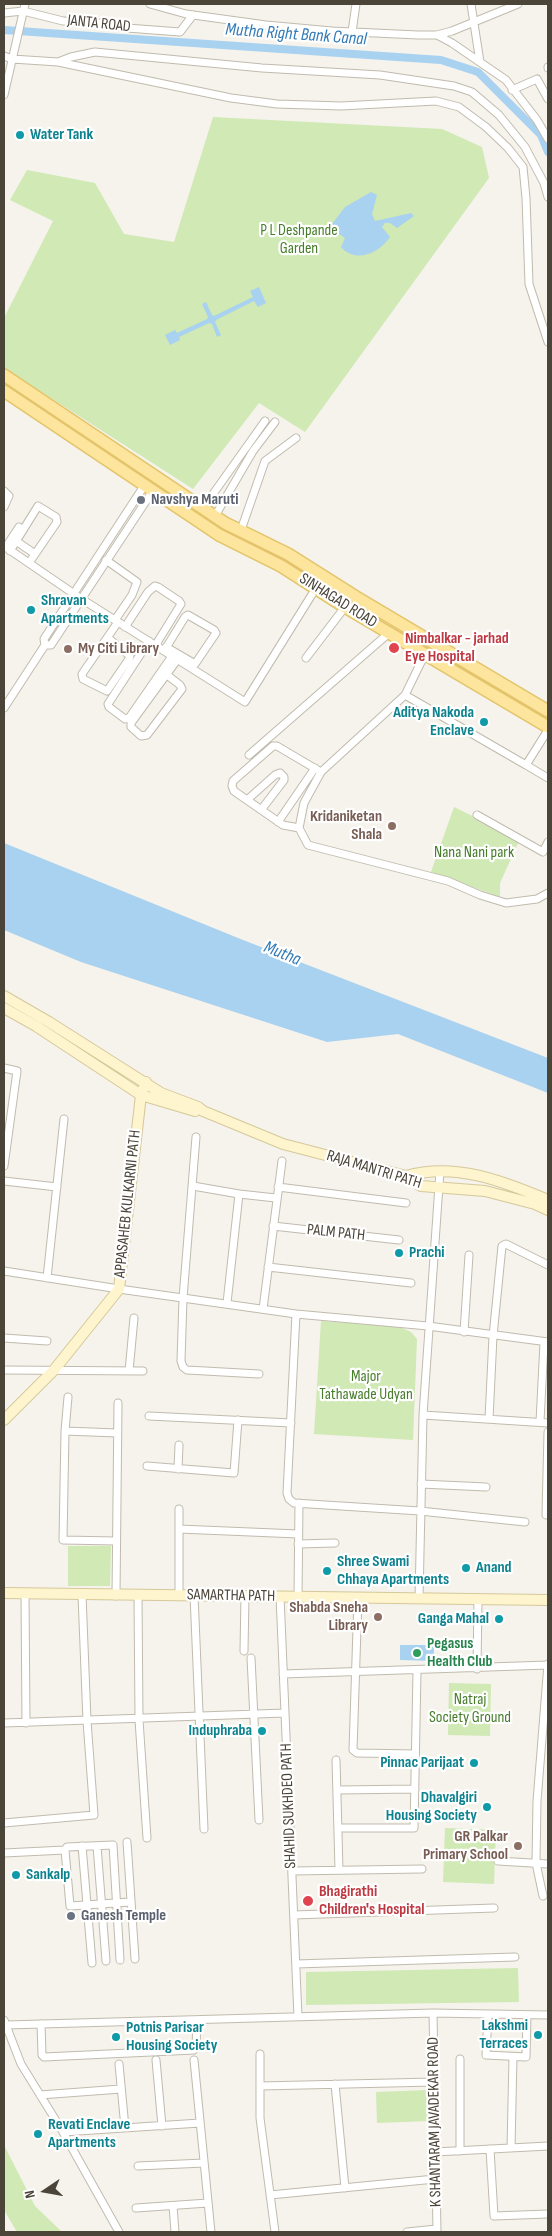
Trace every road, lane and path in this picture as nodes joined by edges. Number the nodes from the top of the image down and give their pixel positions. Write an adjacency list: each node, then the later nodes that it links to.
1 (150, 4): 7 (street)
2 (356, 4): 9 (street)
3 (471, 4): 8 (street)
4 (518, 4): 8 (street)
5 (23, 10): 6 (street); 7 (street, JANTA ROAD); 12 (street)
6 (4, 13)
7 (193, 15): 9 (street)
8 (474, 22): 10 (street); 14 (street)
9 (352, 32): 10 (street)
10 (437, 35): 14 (street)
11 (4, 56): 12 (street)
12 (12, 56): 13 (street); 16 (street)
13 (58, 62): 19 (street); 20 (street)
14 (480, 62): 15 (street)
15 (512, 90): 17 (street); 18 (street)
16 (4, 95)
17 (548, 99)
18 (548, 138)
19 (548, 198)
20 (548, 342)
21 (4, 375): 26 (main road, SINHAGAD ROAD)
22 (4, 391): 27 (main road, SINHAGAD ROAD)
23 (265, 421): 31 (street)
24 (275, 422): 34 (street)
25 (296, 438): 35 (street)
26 (156, 478): 27 (main road); 31 (main road, SINHAGAD ROAD)
27 (148, 489): 39 (street); 41 (main road, SINHAGAD ROAD); 42 (street)
28 (4, 491): 30 (street)
29 (13, 498): 33 (street)
30 (4, 507)
31 (203, 508): 34 (main road, SINHAGAD ROAD)
32 (31, 510): 37 (street)
33 (4, 512)
34 (215, 516): 35 (main road, SINHAGAD ROAD)
35 (241, 530): 58 (main road, SINHAGAD ROAD)
36 (16, 541): 37 (street); 38 (street); 38 (street)
37 (7, 548): 40 (street)
38 (35, 554): 40 (street)
39 (106, 560): 43 (street); 45 (street)
40 (29, 563): 42 (street)
41 (316, 588): 44 (main road, SINHAGAD ROAD); 53 (street)
42 (72, 593): 43 (street); 50 (street)
43 (80, 598): 45 (street); 50 (street)
44 (345, 607): 47 (main road, SINHAGAD ROAD); 54 (street)
45 (116, 621): 46 (street); 48 (street)
46 (125, 627): 49 (street); 49 (street)
47 (389, 633): 52 (main road, SINHAGAD ROAD); 60 (street)
48 (108, 638): 48 (street)
49 (152, 644): 51 (street); 53 (street)
50 (46, 645): 57 (street)
51 (165, 649): 51 (street); 53 (street)
52 (424, 654): 56 (street); 59 (main road, SINHAGAD ROAD)
53 (175, 658): 55 (street)
54 (306, 658)
55 (166, 675): 55 (street)
56 (405, 695): 61 (street); 62 (street)
57 (4, 708)
58 (548, 711)
59 (548, 729): 61 (street)
60 (249, 755)
61 (526, 765): 63 (street)
62 (318, 770): 64 (street); 67 (street); 68 (street)
63 (548, 778)
64 (247, 800): 65 (street); 65 (street)
65 (261, 810): 67 (street)
66 (477, 815): 69 (street)
67 (278, 822): 68 (street)
68 (299, 828): 70 (street)
69 (548, 842)
70 (548, 893)
71 (4, 996): 74 (main road, RAJA MANTRI PATH)
72 (4, 1008): 75 (main road, RAJA MANTRI PATH)
73 (4, 1068): 80 (street)
74 (146, 1082): 75 (main road, APPASAHEB KULKARNI PATH); 76 (main road, RAJA MANTRI PATH)
75 (141, 1096): 76 (main road, RAJA MANTRI PATH); 101 (main road, APPASAHEB KULKARNI PATH)
76 (203, 1111): 82 (main road, RAJA MANTRI PATH)
77 (64, 1119): 85 (street)
78 (196, 1137): 84 (street)
79 (282, 1161): 86 (street)
80 (4, 1166)
81 (440, 1171): 82 (main road); 87 (street); 90 (main road)
82 (406, 1176): 87 (main road, RAJA MANTRI PATH)
83 (4, 1181): 85 (street)
84 (193, 1186): 88 (street); 102 (street)
85 (57, 1187): 99 (street)
86 (278, 1187): 89 (street); 91 (street)
87 (439, 1187): 92 (main road, RAJA MANTRI PATH); 107 (street)
88 (239, 1194): 89 (street); 103 (street)
89 (276, 1198): 93 (street)
90 (548, 1200)
91 (406, 1203)
92 (548, 1210)
93 (273, 1226): 94 (street, PALM PATH); 97 (street)
94 (399, 1240)
95 (469, 1255): 108 (street)
96 (548, 1265): 109 (street)
97 (268, 1267): 100 (street); 104 (street)
98 (4, 1271): 99 (street)
99 (46, 1278): 101 (street)
100 (411, 1283)
101 (119, 1289): 102 (street); 114 (main road, APPASAHEB KULKARNI PATH)
102 (183, 1298): 103 (street); 117 (street)
103 (227, 1303): 104 (street)
104 (263, 1309): 105 (street)
105 (296, 1314): 107 (street); 126 (street)
106 (134, 1318): 115 (street)
107 (428, 1326): 108 (street); 120 (street)
108 (464, 1332): 109 (street)
109 (493, 1336): 112 (street); 122 (street)
110 (4, 1338): 111 (street)
111 (47, 1341)
112 (546, 1342): 125 (street)
113 (4, 1370): 114 (street)
114 (54, 1370): 115 (street); 123 (main road, APPASAHEB KULKARNI PATH)
115 (129, 1371): 116 (street)
116 (143, 1371)
117 (259, 1374)
118 (68, 1397): 128 (street)
119 (118, 1403): 130 (street)
120 (423, 1415): 122 (street); 134 (street)
121 (149, 1416): 124 (street)
122 (489, 1419): 125 (street)
123 (4, 1420)
124 (238, 1420): 126 (street); 133 (street)
125 (540, 1422): 127 (street)
126 (292, 1423): 136 (street)
127 (548, 1423)
128 (66, 1431): 130 (street); 143 (street)
129 (548, 1432): 139 (street)
130 (117, 1433): 143 (street)
131 (179, 1445): 133 (street)
132 (147, 1466): 133 (street)
133 (178, 1469)
134 (420, 1484): 135 (street); 138 (street)
135 (486, 1487)
136 (299, 1503): 138 (street); 142 (street)
137 (179, 1509): 141 (street)
138 (420, 1511): 140 (street); 157 (street)
139 (546, 1515)
140 (525, 1522)
141 (179, 1529): 142 (street); 149 (street)
142 (298, 1534): 145 (street)
143 (116, 1541): 151 (street)
144 (335, 1542): 145 (street)
145 (298, 1544): 155 (street)
146 (4, 1593): 147 (main road, SAMARTHA PATH)
147 (25, 1593): 148 (main road, SAMARTHA PATH); 172 (street)
148 (82, 1595): 151 (main road, SAMARTHA PATH); 171 (street)
149 (179, 1595): 150 (main road, SAMARTHA PATH); 152 (main road, SAMARTHA PATH)
150 (194, 1595): 153 (main road, SAMARTHA PATH); 169 (street)
151 (116, 1596): 152 (main road, SAMARTHA PATH)
152 (138, 1596): 170 (street)
153 (245, 1596): 154 (main road, SAMARTHA PATH); 160 (street)
154 (280, 1596): 155 (main road, SAMARTHA PATH); 166 (street, SHAHID SUKHDEO PATH)
155 (298, 1597): 156 (main road, SAMARTHA PATH)
156 (358, 1598): 157 (main road, SAMARTHA PATH); 165 (street)
157 (419, 1598): 158 (main road, SAMARTHA PATH)
158 (478, 1599): 159 (main road, SAMARTHA PATH); 163 (street)
159 (548, 1600)
160 (244, 1651)
161 (250, 1658): 168 (street)
162 (548, 1665): 163 (street); 174 (street)
163 (477, 1669): 164 (street)
164 (417, 1671): 165 (street); 175 (street)
165 (354, 1672): 166 (street); 175 (street)
166 (283, 1674): 167 (street, SHAHID SUKHDEO PATH)
167 (285, 1714): 168 (street); 193 (street, SHAHID SUKHDEO PATH)
168 (254, 1715): 169 (street); 179 (street)
169 (199, 1718): 170 (street); 182 (street)
170 (139, 1720): 171 (street); 183 (street)
171 (87, 1721): 172 (street); 180 (street)
172 (26, 1722): 173 (street)
173 (4, 1723)
174 (545, 1741): 190 (street)
175 (416, 1754): 177 (street)
176 (336, 1760): 178 (street)
177 (415, 1789): 178 (street); 181 (street)
178 (337, 1790): 181 (street)
179 (259, 1820)
180 (4, 1823)
181 (338, 1828): 194 (street)
182 (204, 1829)
183 (147, 1838)
184 (127, 1842): 197 (street)
185 (82, 1846): 186 (street); 187 (street); 199 (street)
186 (98, 1846): 196 (street); 198 (street)
187 (65, 1850): 188 (street); 199 (street)
188 (4, 1853)
189 (498, 1861): 190 (street)
190 (536, 1863): 191 (street); 195 (street)
191 (548, 1864)
192 (422, 1869): 194 (street)
193 (292, 1870): 194 (street); 201 (street, SHAHID SUKHDEO PATH)
194 (339, 1870)
195 (543, 1896)
196 (117, 1902): 197 (street); 198 (street); 203 (street)
197 (130, 1902): 204 (street)
198 (101, 1904): 199 (street); 205 (street)
199 (87, 1905): 206 (street)
200 (494, 1908): 201 (street)
201 (294, 1915): 207 (street, SHAHID SUKHDEO PATH)
202 (515, 1957): 207 (street)
203 (120, 1960)
204 (134, 1960)
205 (106, 1961)
206 (92, 1963)
207 (296, 1964): 212 (street, SHAHID SUKHDEO PATH)
208 (434, 2013): 209 (street); 212 (street); 222 (street, K SHANTARAM JAVADEKAR ROAD)
209 (488, 2014): 210 (street); 217 (street)
210 (527, 2015): 211 (street); 217 (street)
211 (548, 2015)
212 (298, 2016): 213 (street)
213 (197, 2020): 215 (street); 215 (street)
214 (5, 2023): 215 (street); 226 (street)
215 (41, 2024)
216 (260, 2054): 224 (street)
217 (513, 2057): 232 (street)
218 (460, 2059): 234 (street)
219 (156, 2060): 228 (street)
220 (194, 2060): 227 (street)
221 (119, 2064): 225 (street)
222 (434, 2082): 223 (street); 235 (street, K SHANTARAM JAVADEKAR ROAD)
223 (335, 2084): 224 (street); 239 (street)
224 (260, 2086): 240 (street)
225 (121, 2089): 226 (street); 229 (street)
226 (40, 2095): 230 (street)
227 (200, 2123): 228 (street); 236 (street)
228 (162, 2126): 229 (street)
229 (125, 2128): 230 (street)
230 (63, 2132): 246 (street)
231 (548, 2146): 232 (street)
232 (511, 2148): 233 (street)
233 (490, 2149): 234 (street); 244 (street)
234 (460, 2151): 235 (street)
235 (435, 2152): 238 (street, K SHANTARAM JAVADEKAR ROAD)
236 (204, 2163): 237 (street); 241 (street)
237 (138, 2166)
238 (436, 2179): 239 (street); 245 (street, K SHANTARAM JAVADEKAR ROAD)
239 (345, 2188): 240 (street)
240 (270, 2195): 249 (street)
241 (208, 2203): 242 (street); 248 (street)
242 (173, 2206): 243 (street); 247 (street)
243 (136, 2208)
244 (548, 2214)
245 (437, 2231): 250 (street)
246 (119, 2232)
247 (176, 2232)
248 (211, 2232)
249 (275, 2232)
250 (407, 2232)

